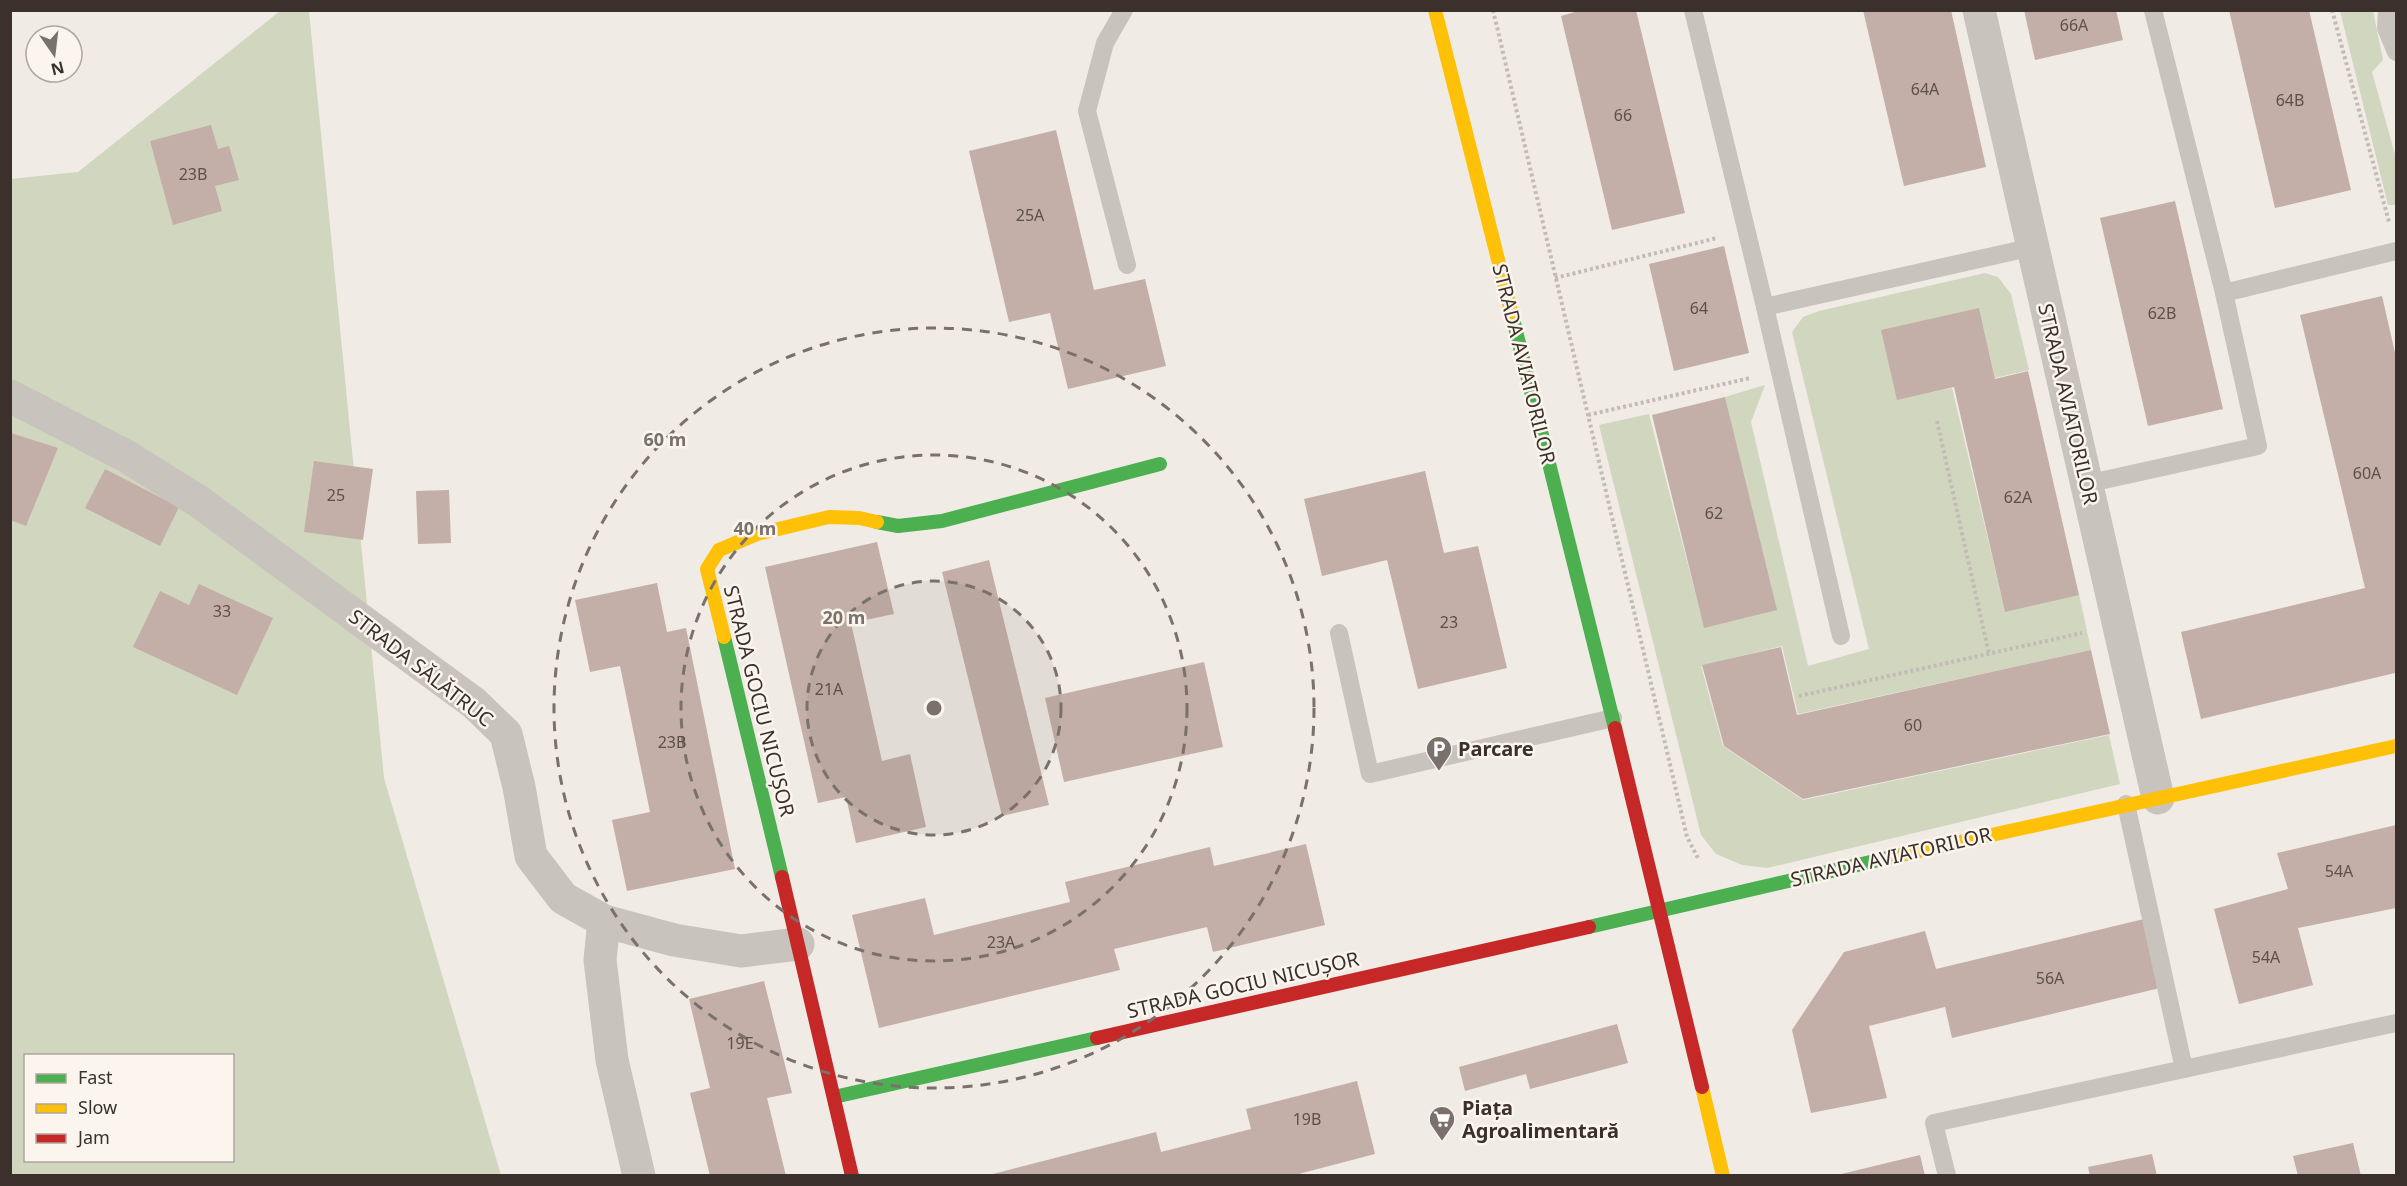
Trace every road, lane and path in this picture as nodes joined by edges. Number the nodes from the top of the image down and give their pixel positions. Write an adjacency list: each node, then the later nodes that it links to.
1 (1124, 10): 13 (lane)
2 (1435, 10): 28 (street, STRADA AVIATORILOR)
3 (1493, 10): 14 (path)
4 (1693, 10): 10 (lane)
5 (1979, 10): 11 (street, STRADA AVIATORILOR)
6 (2153, 10): 15 (lane)
7 (2332, 10): 12 (path)
8 (2387, 10): 9 (lane)
9 (2397, 52)
10 (1747, 231): 14 (path); 16 (lane)
11 (2032, 247): 16 (lane); 22 (street, STRADA AVIATORILOR)
12 (2396, 250): 15 (lane)
13 (1127, 265)
14 (1555, 278): 19 (path)
15 (2224, 293): 22 (lane)
16 (1765, 307): 17 (lane)
17 (1780, 372): 19 (path); 25 (lane)
18 (10, 396): 34 (street, STRADA SĂLĂTRUC)
19 (1588, 415): 32 (path)
20 (1937, 421): 26 (path)
21 (1160, 464): 35 (street, STRADA GOCIU NICUȘOR)
22 (2086, 484): 23 (street, STRADA AVIATORILOR)
23 (2118, 624): 26 (path); 30 (street, STRADA AVIATORILOR)
24 (1339, 633): 28 (lane)
25 (1841, 636)
26 (1989, 654): 27 (path)
27 (1799, 696)
28 (1613, 718): 33 (street, STRADA AVIATORILOR)
29 (2397, 746): 30 (street, STRADA AVIATORILOR)
30 (2158, 798): 31 (street, STRADA AVIATORILOR)
31 (2126, 804): 33 (street, STRADA AVIATORILOR); 37 (lane)
32 (1707, 865)
33 (1660, 911): 38 (street, STRADA GOCIU NICUȘOR); 41 (street, STRADA AVIATORILOR)
34 (604, 921): 35 (street, STRADA SĂLĂTRUC); 39 (street)
35 (798, 944): 38 (street, STRADA GOCIU NICUȘOR)
36 (2397, 1023): 37 (lane)
37 (2184, 1069): 42 (lane)
38 (834, 1097): 40 (street, STRADA GOCIU NICUȘOR)
39 (639, 1176)
40 (852, 1176)
41 (1723, 1176)
42 (1947, 1176)

